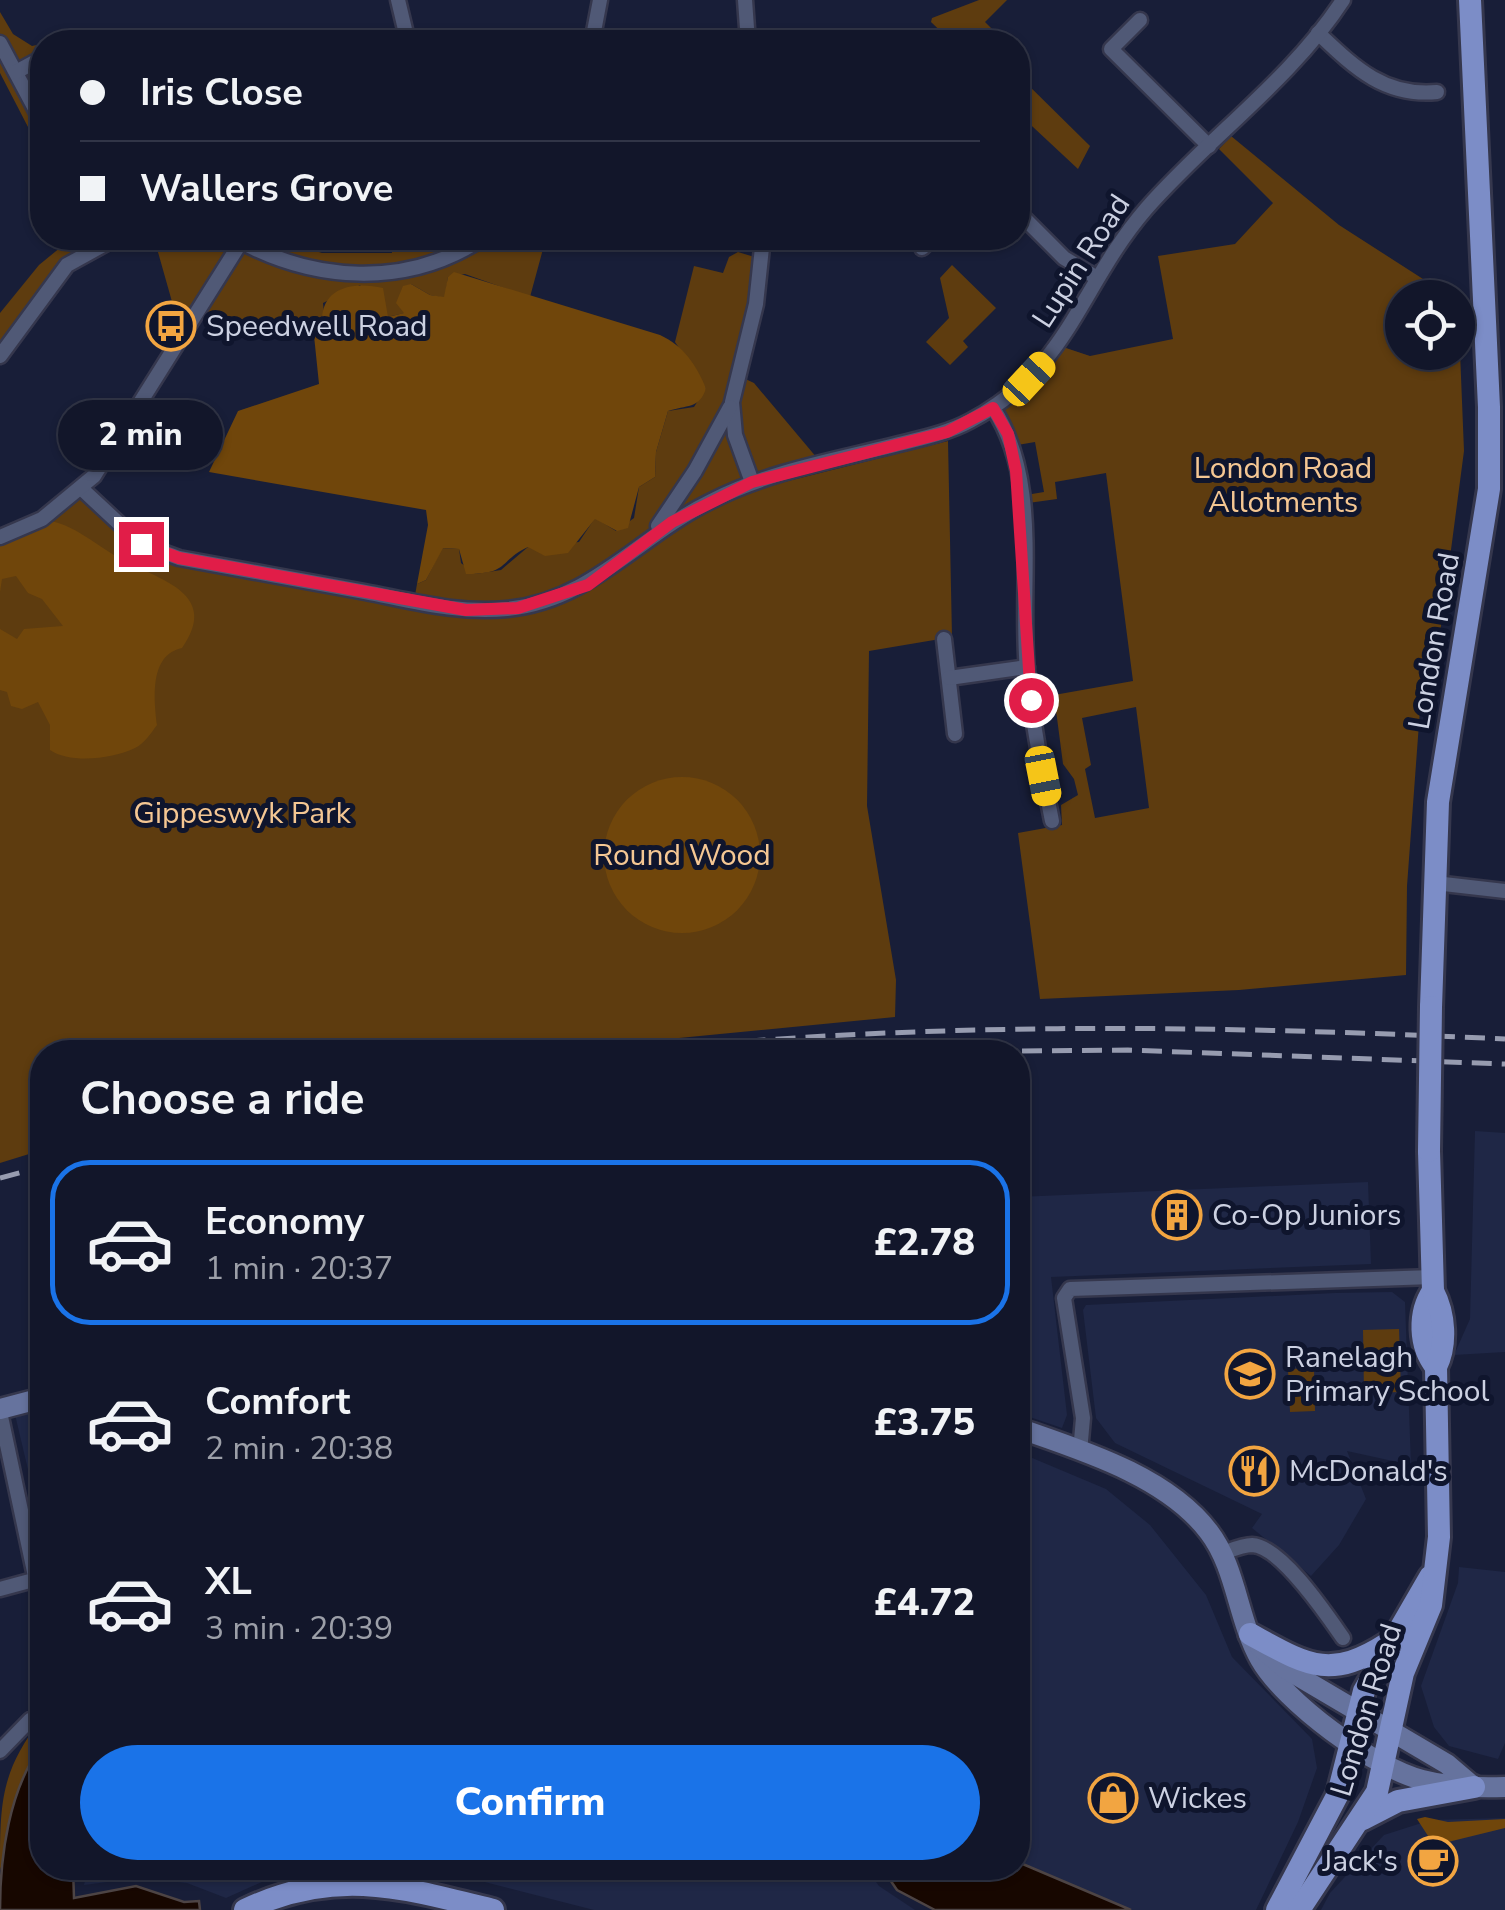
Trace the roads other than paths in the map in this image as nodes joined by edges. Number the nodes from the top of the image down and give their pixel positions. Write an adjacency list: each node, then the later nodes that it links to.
1 (398, 0): 7 (street)
2 (600, 0): 8 (street)
3 (745, 0): 9 (street)
4 (1343, 0): 10 (street, Lupin Road)
5 (1470, 0): 36 (main road, London Road)
6 (1140, 20): 16 (street)
7 (405, 30)
8 (594, 30)
9 (747, 30)
10 (1318, 33): 14 (street); 16 (street, Lupin Road)
11 (0, 44): 13 (street)
12 (30, 64): 13 (street)
13 (16, 72): 15 (street)
14 (1437, 92)
15 (30, 99)
16 (1209, 146): 23 (street, Lupin Road)
17 (1030, 224): 23 (street)
18 (90, 250): 24 (street)
19 (231, 250): 28 (street)
20 (261, 250): 21 (street)
21 (459, 250)
22 (762, 250): 25 (street)
23 (1097, 278): 26 (street, Lupin Road)
24 (0, 356)
25 (732, 402): 27 (street); 30 (street)
26 (993, 408): 27 (street, Lupin Road); 32 (street)
27 (752, 482): 30 (street, Lupin Road)
28 (82, 489): 29 (street); 30 (street)
29 (0, 537)
30 (643, 543)
31 (944, 638): 33 (street)
32 (1027, 667): 33 (street); 35 (street)
33 (949, 678): 34 (street)
34 (955, 734)
35 (1052, 821)
36 (1434, 884): 37 (street); 38 (main road, London Road, bridge)
37 (1505, 890)
38 (1433, 1284): 42 (street); 45 (main road, London Road)
39 (30, 1401): 40 (main road)
40 (0, 1410): 43 (street)
41 (1030, 1433): 42 (main road)
42 (1080, 1452): 44 (main road)
43 (30, 1552)
44 (1220, 1554): 48 (street); 49 (main road)
45 (1434, 1570): 50 (main road, London Road); 53 (main road, London Road)
46 (30, 1582): 47 (street)
47 (0, 1589)
48 (1343, 1638)
49 (1255, 1641): 50 (main road); 51 (main road); 54 (main road)
50 (1391, 1641): 51 (main road, London Road)
51 (1356, 1710): 53 (main road); 54 (main road, London Road)
52 (30, 1720): 55 (street)
53 (1390, 1728): 56 (main road, London Road); 57 (main road)
54 (1352, 1744): 56 (main road); 62 (main road, London Road)
55 (0, 1751)
56 (1385, 1762): 57 (main road); 59 (main road, London Road)
57 (1474, 1787): 58 (main road); 59 (main road)
58 (1505, 1787)
59 (1363, 1818): 63 (main road, London Road)
60 (245, 1910): 61 (main road)
61 (493, 1910)
62 (1276, 1910)
63 (1299, 1910)

